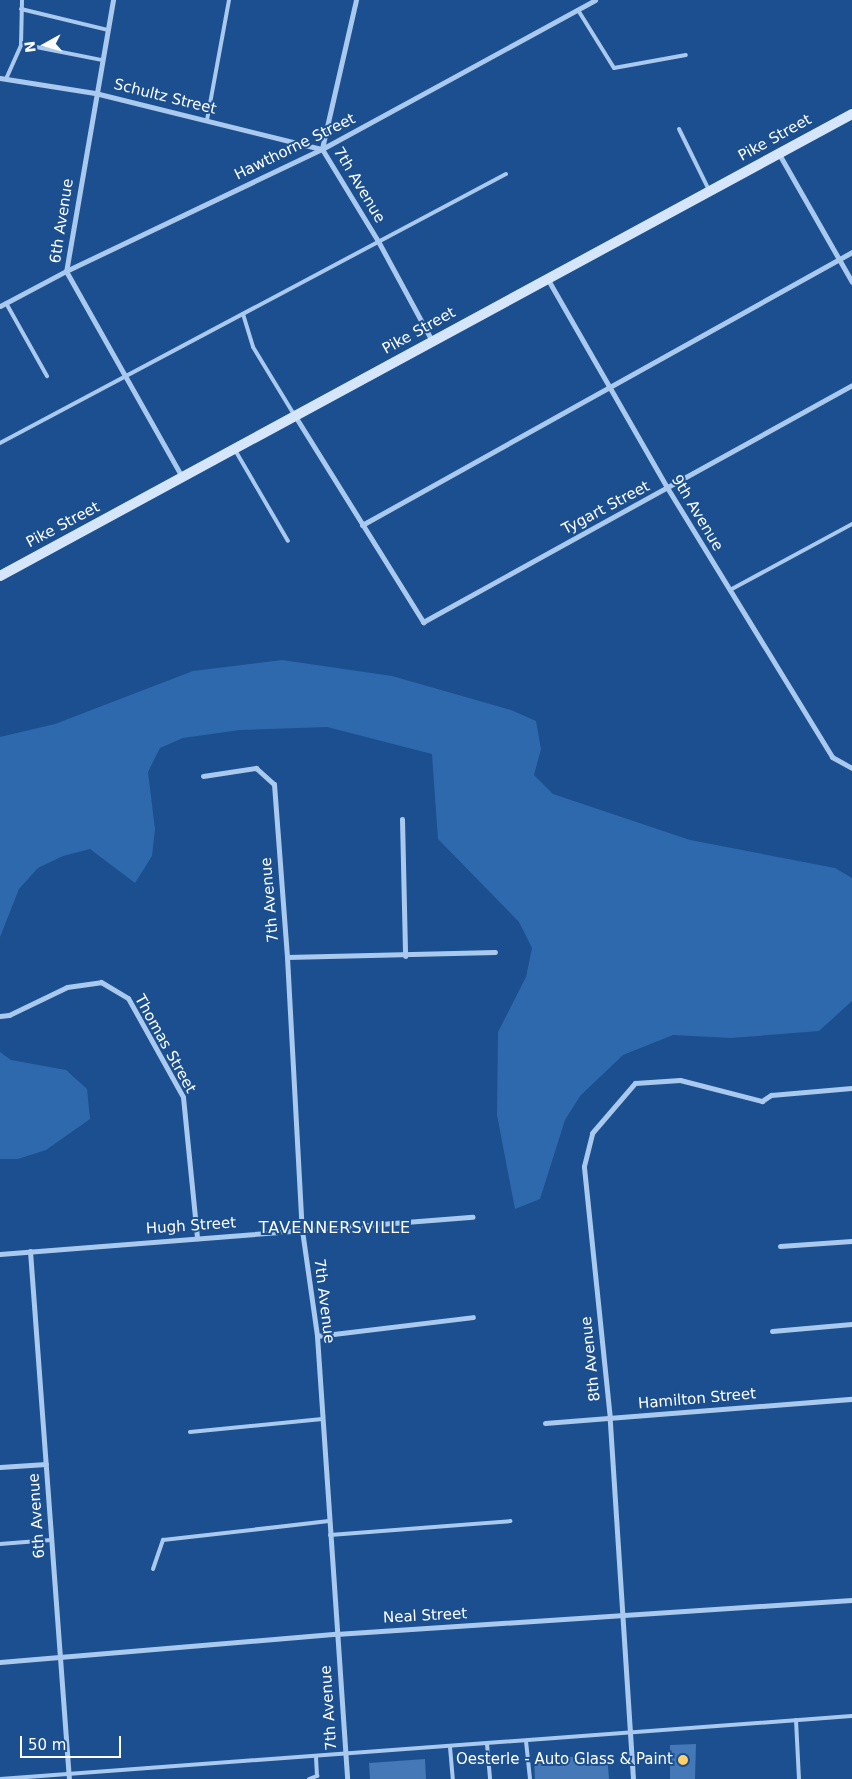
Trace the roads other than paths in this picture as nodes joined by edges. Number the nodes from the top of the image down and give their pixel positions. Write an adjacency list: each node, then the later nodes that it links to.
1 (22, 0): 6 (lane)
2 (113, 0): 8 (street, 6th Avenue)
3 (229, 0): 16 (lane)
4 (356, 0): 18 (street, 7th Avenue)
5 (595, 0): 7 (street, Hawthorne Street)
6 (21, 9): 8 (lane); 9 (lane)
7 (578, 10): 10 (lane); 18 (street, Hawthorne Street)
8 (108, 30): 11 (street, 6th Avenue)
9 (21, 44): 11 (lane); 13 (lane)
10 (686, 55)
11 (102, 60): 14 (street, 6th Avenue)
12 (0, 78): 13 (street, Schultz Street)
13 (6, 79): 14 (street, Schultz Street)
14 (95, 93): 16 (street, Schultz Street); 25 (street, 6th Avenue)
15 (852, 114): 19 (main road, Pike Street)
16 (206, 120): 18 (street, Schultz Street)
17 (679, 129): 21 (lane)
18 (322, 149): 22 (street, 7th Avenue); 25 (street, Hawthorne Street)
19 (779, 153): 21 (main road, Pike Street); 24 (street)
20 (506, 174): 22 (lane)
21 (710, 191): 26 (main road, Pike Street)
22 (378, 241): 29 (lane); 30 (street, 7th Avenue)
23 (852, 252): 24 (street)
24 (840, 259): 27 (street); 34 (street)
25 (66, 271): 28 (street, Hawthorne Street); 32 (street, 6th Avenue)
26 (546, 278): 30 (main road, Pike Street); 34 (street, 9th Avenue)
27 (852, 282)
28 (3, 304): 31 (lane)
29 (243, 314): 32 (lane); 35 (lane)
30 (432, 341): 35 (main road, Pike Street)
31 (48, 376)
32 (126, 378): 36 (lane); 38 (street, 6th Avenue)
33 (852, 385): 39 (street, Tygart Street)
34 (611, 389): 39 (street, 9th Avenue); 41 (street)
35 (295, 416): 37 (main road, Pike Street); 41 (street)
36 (0, 443)
37 (235, 450): 38 (main road, Pike Street); 42 (lane)
38 (182, 477): 43 (main road, Pike Street)
39 (668, 489): 41 (street, Tygart Street); 44 (street, 9th Avenue)
40 (852, 524): 44 (lane)
41 (362, 525)
42 (288, 541)
43 (0, 576)
44 (730, 590): 45 (street, 9th Avenue)
45 (852, 768)
46 (203, 776): 50 (street, 7th Avenue)
47 (402, 819): 49 (street)
48 (495, 952): 49 (street)
49 (406, 956): 50 (street)
50 (288, 957): 54 (street, 7th Avenue)
51 (0, 1016): 55 (street, Thomas Street)
52 (852, 1088): 66 (street, 8th Avenue)
53 (473, 1217): 54 (street, Hugh Street)
54 (302, 1230): 55 (street, Hugh Street); 63 (street, 7th Avenue)
55 (197, 1238): 58 (street, Hugh Street)
56 (852, 1241): 57 (street)
57 (780, 1246)
58 (30, 1251): 59 (street, Hugh Street); 69 (street, 6th Avenue)
59 (0, 1254)
60 (473, 1316): 63 (street)
61 (852, 1324): 62 (street)
62 (772, 1331)
63 (317, 1336): 65 (street, 7th Avenue)
64 (852, 1399): 66 (street, Hamilton Street)
65 (322, 1419): 68 (lane); 71 (street, 7th Avenue)
66 (610, 1419): 67 (street, Hamilton Street); 78 (street, 8th Avenue)
67 (545, 1423)
68 (190, 1432)
69 (46, 1464): 70 (street); 74 (street, 6th Avenue)
70 (0, 1467)
71 (329, 1521): 73 (street, 7th Avenue); 76 (lane)
72 (510, 1521): 73 (lane)
73 (330, 1535): 79 (street, 7th Avenue)
74 (51, 1540): 75 (lane); 80 (street, 6th Avenue)
75 (0, 1544)
76 (152, 1569)
77 (852, 1600): 78 (street, Neal Street)
78 (623, 1617): 79 (street, Neal Street); 84 (street, 8th Avenue)
79 (336, 1634): 80 (street, Neal Street); 88 (street, 7th Avenue)
80 (60, 1658): 81 (street, Neal Street); 90 (street, 6th Avenue)
81 (0, 1662)
82 (852, 1716): 83 (lane)
83 (796, 1720): 84 (lane); 98 (lane)
84 (630, 1734): 85 (lane); 97 (street, 8th Avenue)
85 (526, 1741): 86 (lane); 96 (lane)
86 (486, 1744): 87 (lane); 95 (lane)
87 (450, 1747): 88 (lane); 94 (lane)
88 (345, 1755): 89 (lane); 93 (street, 7th Avenue)
89 (316, 1757): 90 (lane); 92 (lane)
90 (68, 1776): 91 (lane)
91 (0, 1779)
92 (309, 1779)
93 (347, 1779)
94 (453, 1779)
95 (490, 1779)
96 (530, 1779)
97 (633, 1779)
98 (800, 1779)

